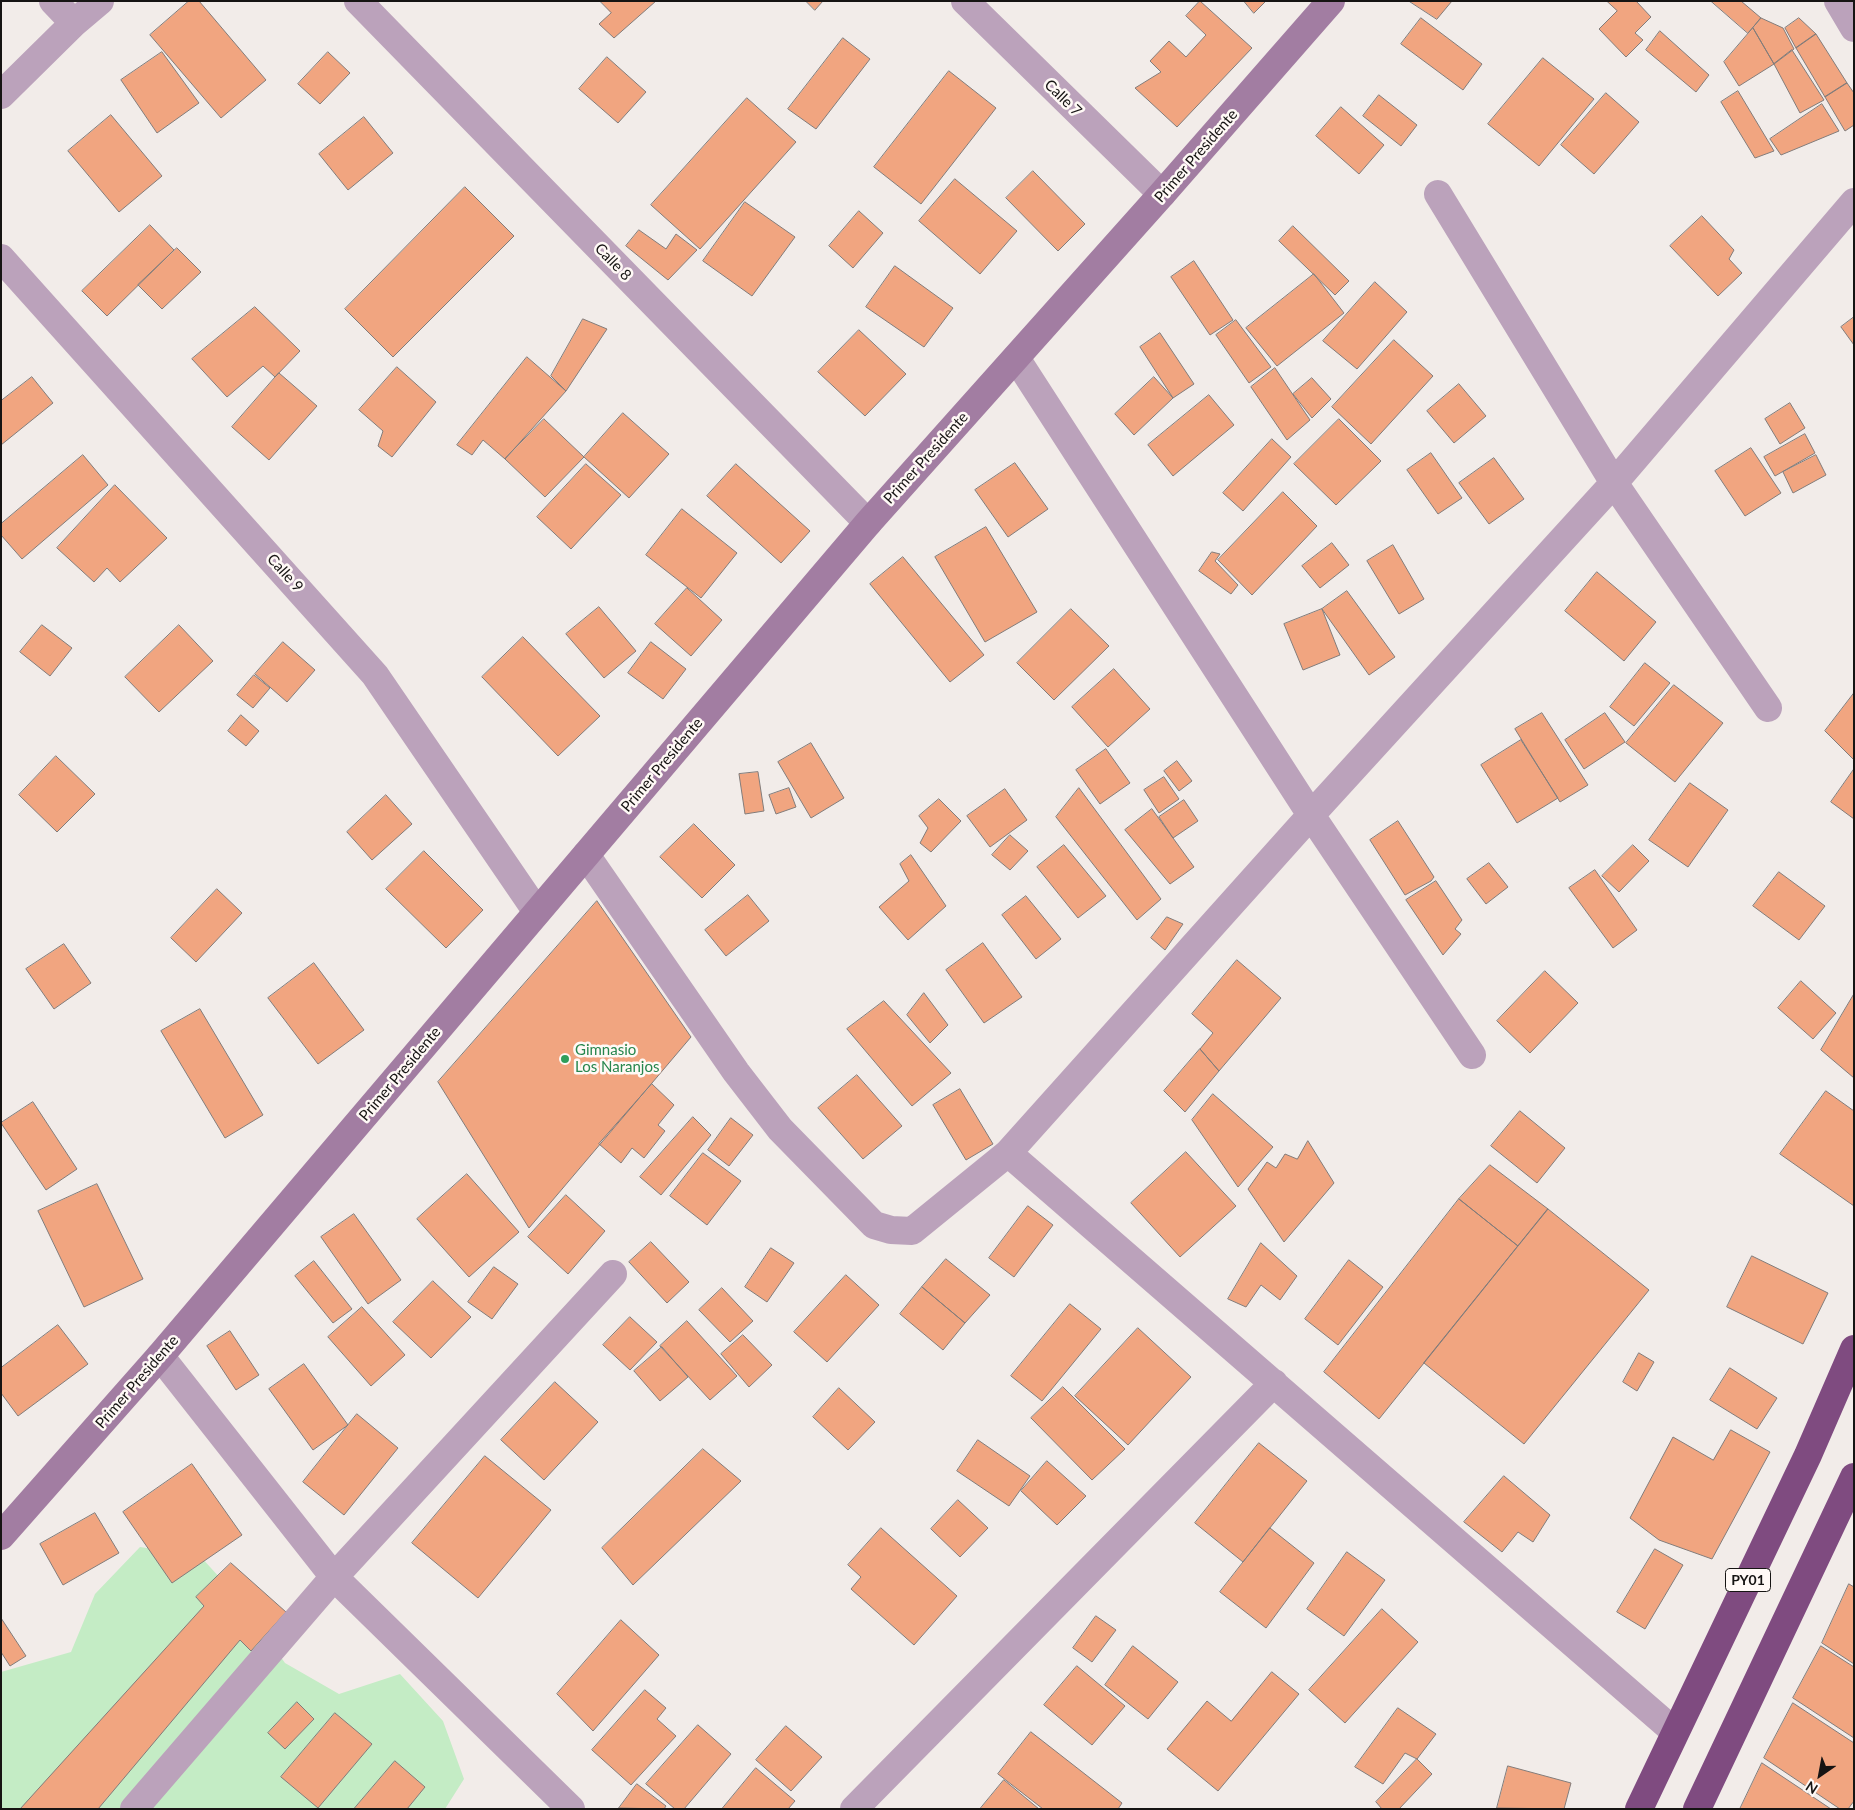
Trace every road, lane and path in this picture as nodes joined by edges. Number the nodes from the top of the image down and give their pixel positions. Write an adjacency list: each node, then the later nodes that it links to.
1 (53, 1): 7 (street)
2 (100, 1): 7 (street)
3 (358, 1): 16 (street, Calle 8)
4 (965, 1): 10 (street, Calle 7)
5 (1331, 1): 10 (street, Primer Presidente)
6 (1838, 1): 8 (street)
7 (74, 23): 9 (street)
8 (1854, 28)
9 (1, 95)
10 (1162, 194): 14 (street, Primer Presidente)
11 (1438, 194): 15 (street)
12 (1854, 202): 15 (street)
13 (1, 258): 20 (street, Calle 9)
14 (1016, 358): 16 (street, Primer Presidente); 18 (street)
15 (1614, 483): 17 (street); 18 (street)
16 (868, 523): 19 (street, Primer Presidente)
17 (1768, 708)
18 (1311, 815): 21 (street); 22 (street)
19 (586, 855): 20 (street, Primer Presidente); 22 (street)
20 (537, 912): 25 (street, Primer Presidente)
21 (1472, 1055)
22 (1008, 1152): 26 (street)
23 (613, 1274): 29 (street)
24 (1854, 1349): 30 (highway, PY01)
25 (160, 1356): 28 (street, Primer Presidente); 29 (street)
26 (1274, 1383): 30 (street); 33 (street)
27 (1854, 1477): 35 (highway)
28 (1, 1536)
29 (334, 1577): 31 (street); 32 (street)
30 (1675, 1732): 34 (highway, PY01)
31 (134, 1809)
32 (571, 1809)
33 (854, 1809)
34 (1639, 1809)
35 (1697, 1809)

